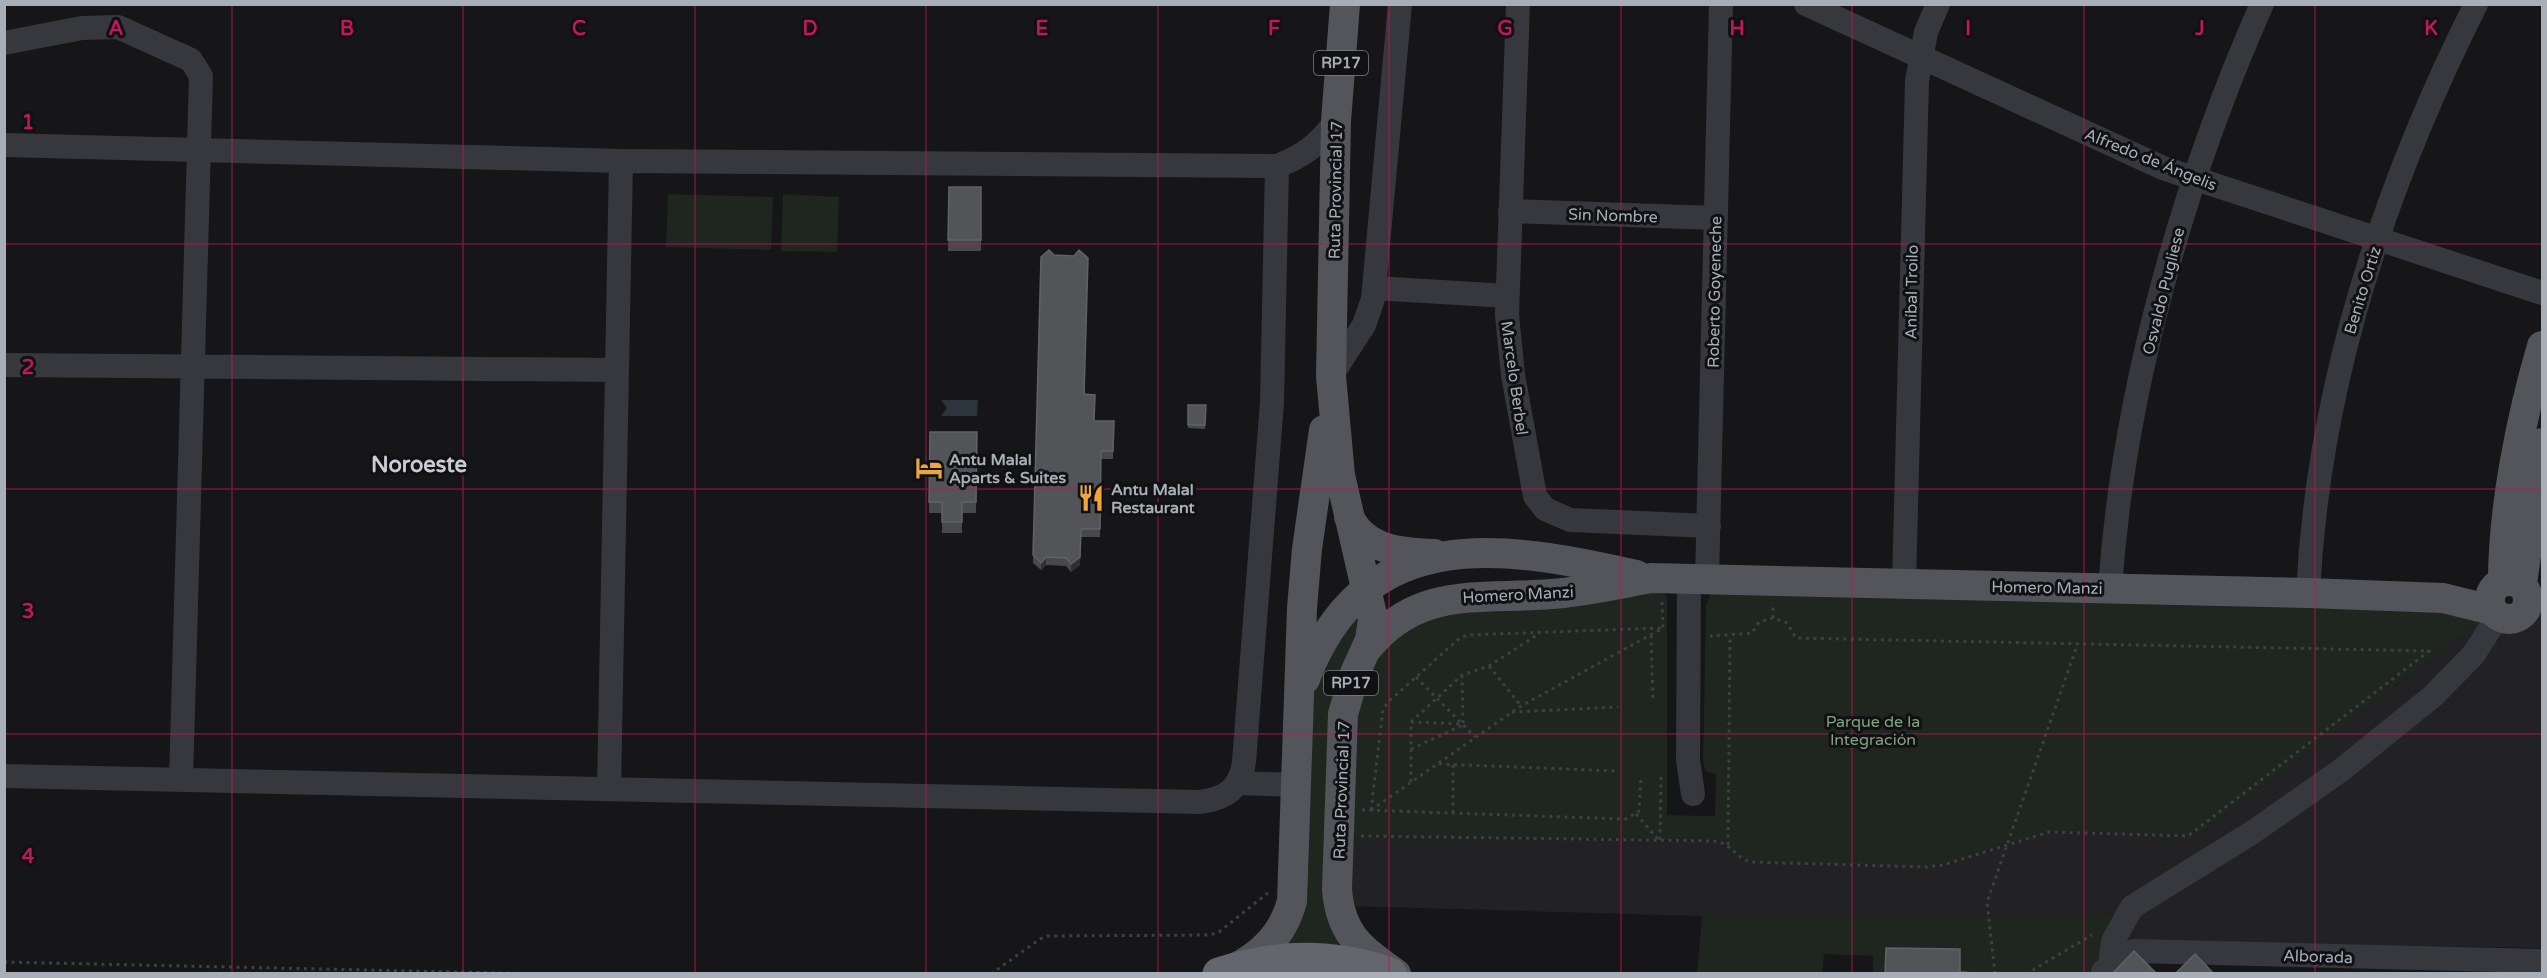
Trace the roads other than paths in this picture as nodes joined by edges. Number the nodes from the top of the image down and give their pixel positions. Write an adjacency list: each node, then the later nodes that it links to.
1 (1345, 4): 11 (main road, Ruta Provincial 17 / RP17)
2 (1400, 4): 20 (street)
3 (1518, 4): 17 (street, Marcelo Berbel)
4 (1721, 4): 18 (street, Roberto Goyeneche)
5 (1806, 4): 10 (street, Alfredo de Ángelis)
6 (1938, 4): 10 (street, Aníbal Troilo)
7 (2262, 4): 16 (street, Osvaldo Pugliese)
8 (2476, 4): 19 (street, Benito Ortiz)
9 (4, 43): 13 (street)
10 (1920, 57): 16 (street, Alfredo de Ángelis); 33 (street, Aníbal Troilo)
11 (1336, 121): 15 (street); 27 (main road, Ruta Provincial 17 / RP17)
12 (4, 145): 13 (street)
13 (200, 148): 14 (street); 25 (street)
14 (621, 161): 15 (street); 26 (street)
15 (1277, 166): 43 (street)
16 (2194, 179): 19 (street, Alfredo de Ángelis); 35 (street, Osvaldo Pugliese)
17 (1510, 212): 18 (street, Sin Nombre); 22 (street, Marcelo Berbel)
18 (1716, 219): 30 (street, Roberto Goyeneche)
19 (2378, 239): 21 (street, Alfredo de Ángelis); 37 (street, Benito Ortiz)
20 (1375, 288): 22 (street); 27 (street)
21 (2542, 293)
22 (1507, 296): 30 (street, Marcelo Berbel)
23 (2542, 346): 38 (main road)
24 (4, 364): 25 (street)
25 (194, 366): 26 (street); 42 (street)
26 (616, 370): 45 (street)
27 (1331, 376): 29 (main road, Ruta Provincial 17 / RP17); 40 (main road, Ruta Provincial 17 / RP17)
28 (2542, 442): 38 (main road)
29 (1348, 516): 31 (main road); 36 (main road, Ruta Provincial 17 / RP17)
30 (1708, 526): 32 (street, Roberto Goyeneche)
31 (1446, 555): 34 (main road, Homero Manzi); 36 (main road, Homero Manzi)
32 (1698, 579): 33 (main road, Homero Manzi); 34 (main road, Homero Manzi); 46 (street, Roberto Goyeneche)
33 (1904, 584): 35 (main road, Homero Manzi)
34 (1655, 587): 39 (main road, Homero Manzi)
35 (2110, 588): 37 (main road, Homero Manzi)
36 (1367, 589): 39 (main road, Ruta Provincial 17 / RP17); 40 (main road, Homero Manzi)
37 (2308, 593): 38 (main road, Homero Manzi)
38 (2516, 598): 48 (street)
39 (1366, 650): 51 (main road, Ruta Provincial 17 / RP17)
40 (1299, 706): 44 (main road, Ruta Provincial 17 / RP17)
41 (4, 776): 42 (street)
42 (181, 780): 45 (street)
43 (1239, 783): 44 (street); 45 (street)
44 (1296, 785): 49 (main road, Ruta Provincial 17 / RP17)
45 (609, 789)
46 (1693, 794)
47 (2542, 961): 48 (street, Alborada)
48 (2106, 970)
49 (1225, 972): 50 (highway)
50 (1390, 974)
51 (1396, 974)

